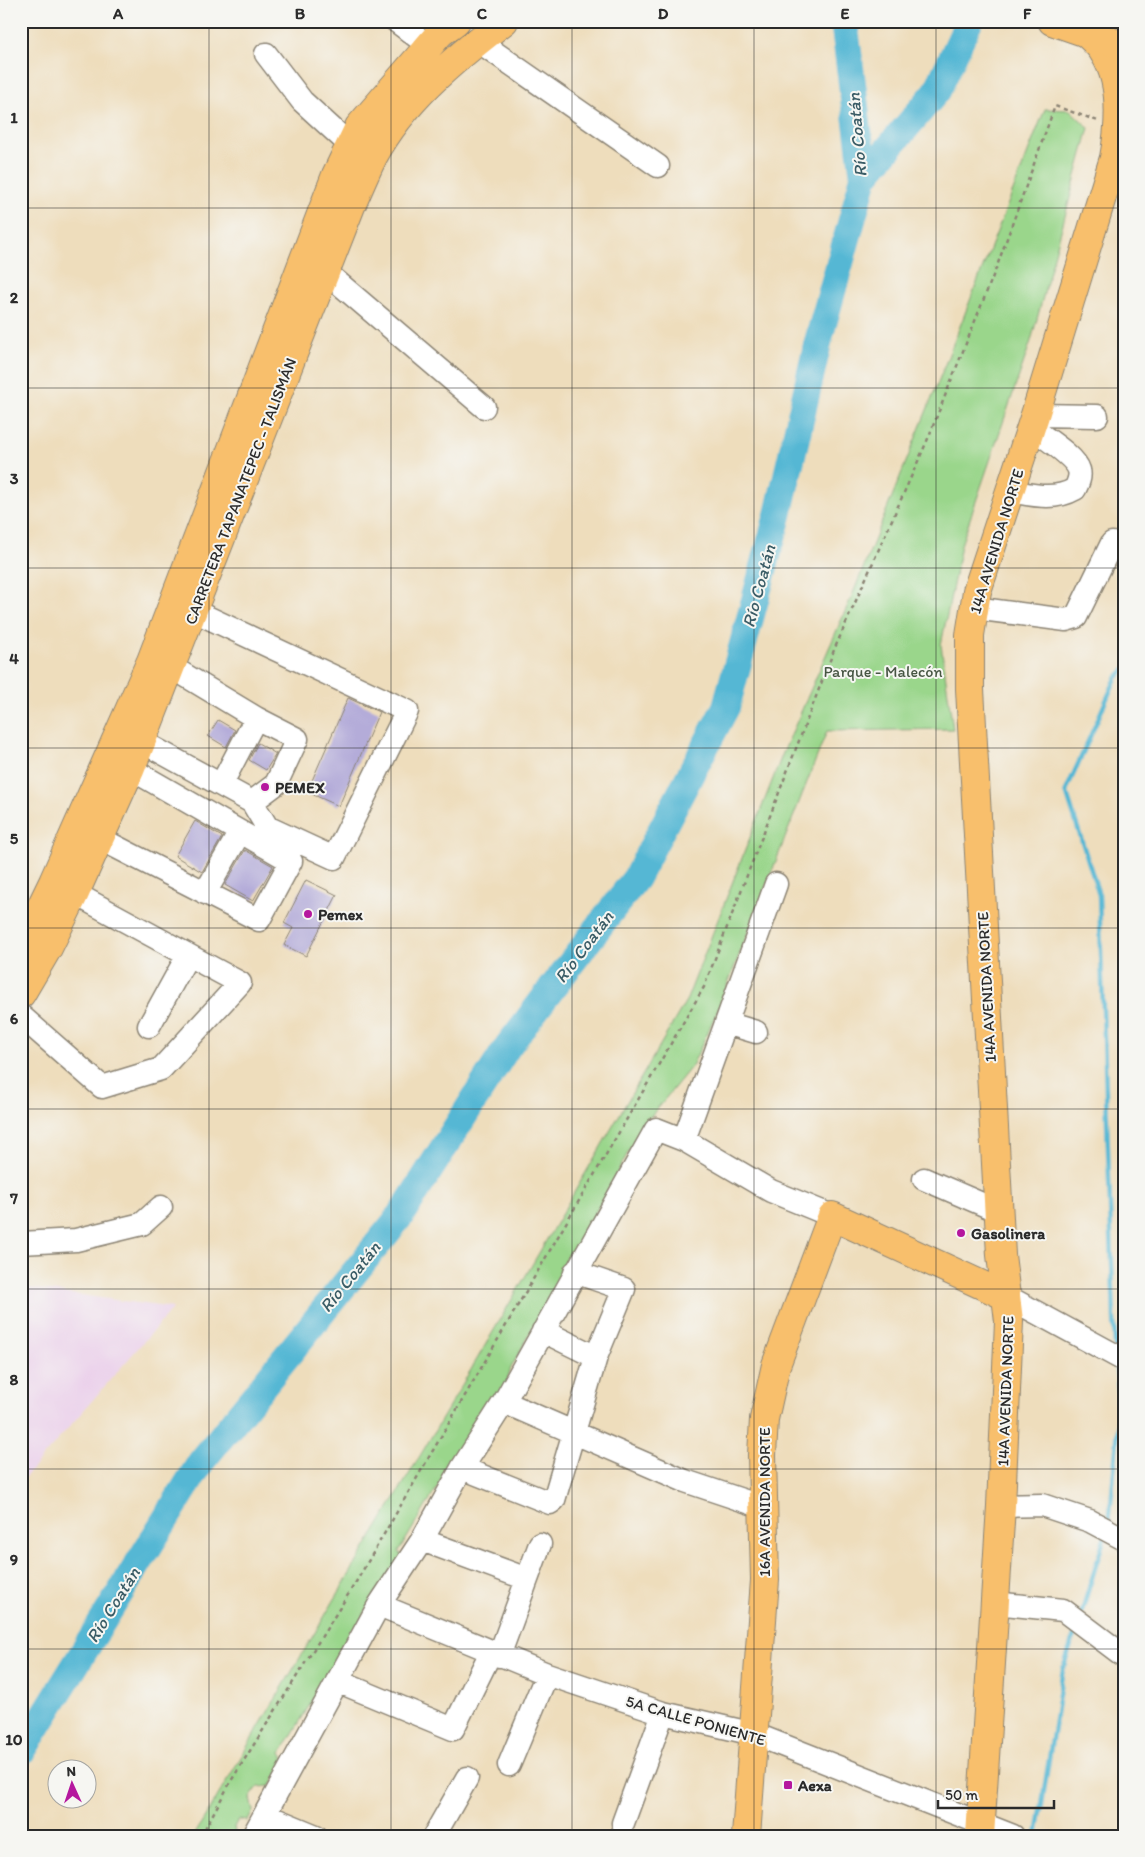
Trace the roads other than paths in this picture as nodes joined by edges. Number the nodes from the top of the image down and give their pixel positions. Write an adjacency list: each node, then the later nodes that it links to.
1 (396, 21): 8 (street)
2 (456, 21): 8 (main road, CARRETERA TAPANATEPEC - TALISMÁN)
3 (504, 21): 7 (main road, CARRETERA TAPANATEPEC - TALISMÁN)
4 (1110, 21): 5 (main road)
5 (1124, 26)
6 (1070, 28): 9 (main road); 11 (main road, 14A AVENIDA NORTE)
7 (478, 41): 13 (street); 14 (main road, CARRETERA TAPANATEPEC - TALISMÁN)
8 (429, 46): 12 (main road, CARRETERA TAPANATEPEC - TALISMÁN)
9 (1124, 46)
10 (266, 54): 12 (street)
11 (1118, 143): 17 (main road, 14A AVENIDA NORTE)
12 (350, 144): 14 (main road, CARRETERA TAPANATEPEC - TALISMÁN)
13 (658, 166)
14 (312, 272): 15 (street); 20 (main road, CARRETERA TAPANATEPEC - TALISMÁN)
15 (484, 407)
16 (1097, 416): 17 (street)
17 (1033, 421): 18 (main road, 14A AVENIDA NORTE); 18 (street)
18 (1010, 492): 21 (main road, 14A AVENIDA NORTE)
19 (1112, 543): 21 (street)
20 (183, 606): 22 (main road, CARRETERA TAPANATEPEC - TALISMÁN); 27 (street)
21 (974, 608): 43 (main road, 14A AVENIDA NORTE)
22 (161, 665): 23 (street); 24 (main road, CARRETERA TAPANATEPEC - TALISMÁN)
23 (256, 718): 26 (street); 27 (street)
24 (131, 736): 25 (main road, CARRETERA TAPANATEPEC - TALISMÁN); 26 (street)
25 (120, 762): 28 (street); 29 (main road, CARRETERA TAPANATEPEC - TALISMÁN)
26 (221, 784): 27 (street)
27 (252, 802)
28 (240, 832): 32 (street); 32 (street)
29 (88, 833): 31 (main road, CARRETERA TAPANATEPEC - TALISMÁN); 32 (street)
30 (776, 884): 37 (street)
31 (64, 888): 33 (main road, CARRETERA TAPANATEPEC - TALISMÁN); 34 (street); 35 (main road, CARRETERA TAPANATEPEC - TALISMÁN)
32 (205, 893)
33 (21, 948)
34 (188, 955): 36 (street); 38 (street)
35 (21, 994)
36 (21, 1016)
37 (726, 1023): 39 (street); 40 (street)
38 (149, 1026)
39 (756, 1032)
40 (684, 1140): 44 (street); 47 (street)
41 (924, 1179): 43 (street)
42 (161, 1207): 45 (street)
43 (998, 1210): 46 (main road, 14A AVENIDA NORTE)
44 (832, 1216): 48 (main road); 57 (main road, 16A AVENIDA NORTE)
45 (21, 1243)
46 (1001, 1255): 48 (main road); 49 (main road, 14A AVENIDA NORTE)
47 (575, 1272): 50 (street); 52 (street)
48 (962, 1275): 49 (main road)
49 (1006, 1296): 51 (street); 56 (main road, 14A AVENIDA NORTE)
50 (543, 1331): 52 (street); 53 (street)
51 (1115, 1356)
52 (596, 1357): 54 (street)
53 (504, 1402): 54 (street); 55 (street)
54 (572, 1433): 55 (street); 57 (street)
55 (462, 1468): 59 (street)
56 (1001, 1506): 58 (street); 62 (main road, 14A AVENIDA NORTE)
57 (763, 1507): 69 (main road, 16A AVENIDA NORTE)
58 (1124, 1539)
59 (422, 1540): 61 (street); 63 (street)
60 (540, 1544): 61 (street)
61 (527, 1580): 64 (street)
62 (994, 1603): 65 (street); 74 (main road, 14A AVENIDA NORTE)
63 (379, 1605): 64 (street, 5A CALLE PONIENTE); 67 (street)
64 (495, 1654): 66 (street, 5A CALLE PONIENTE); 67 (street)
65 (1124, 1656)
66 (547, 1674): 68 (street, 5A CALLE PONIENTE); 70 (street)
67 (337, 1681): 72 (street)
68 (663, 1714): 69 (street, 5A CALLE PONIENTE); 73 (street)
69 (754, 1734): 74 (street, 5A CALLE PONIENTE); 78 (main road, 16A AVENIDA NORTE)
70 (510, 1764)
71 (467, 1778): 77 (street)
72 (265, 1815): 75 (street); 76 (street)
73 (623, 1823)
74 (981, 1830): 79 (street, 5A CALLE PONIENTE)
75 (253, 1836)
76 (316, 1836)
77 (434, 1836)
78 (746, 1836)
79 (1013, 1836)

